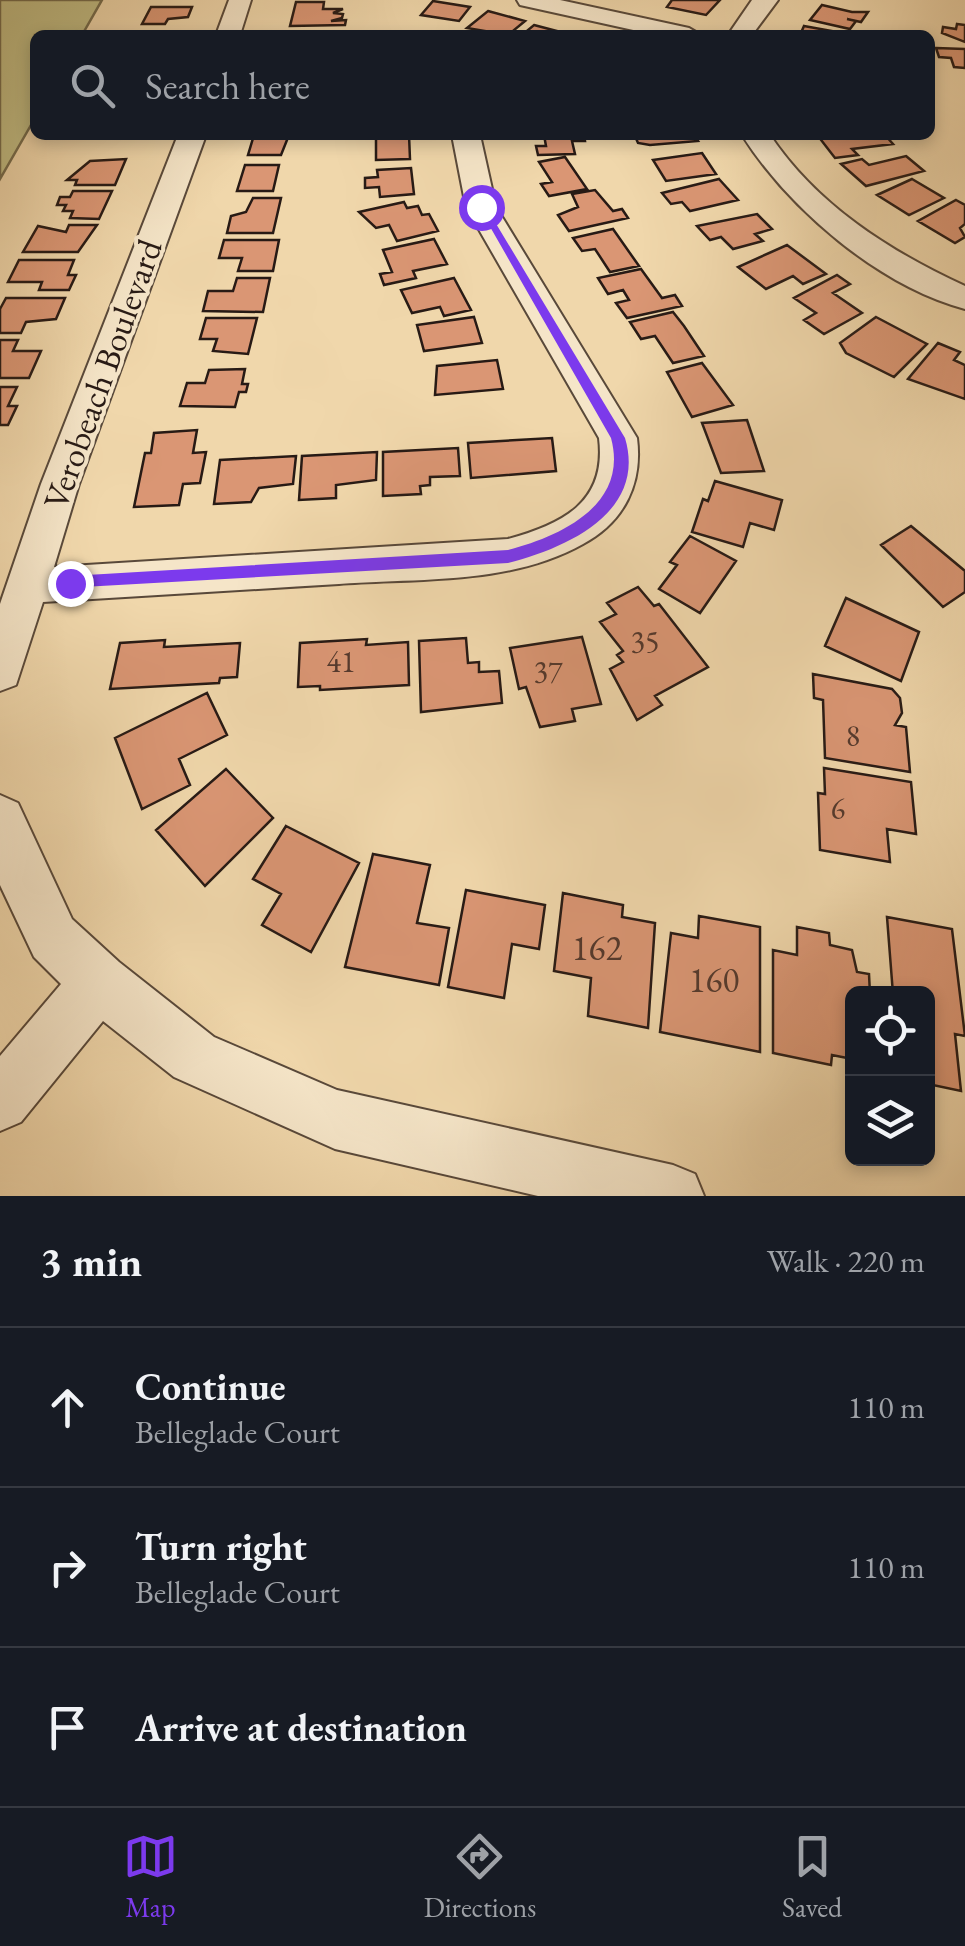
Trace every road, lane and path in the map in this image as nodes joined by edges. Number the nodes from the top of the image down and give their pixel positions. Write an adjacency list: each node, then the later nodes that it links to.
1 (240, 0): 4 (street)
2 (528, 0): 5 (street)
3 (767, 0): 6 (street)
4 (230, 30)
5 (666, 30)
6 (743, 30)
7 (190, 140): 11 (street, Verobeach Boulevard)
8 (467, 140): 11 (street)
9 (760, 140): 10 (street)
10 (965, 299)
11 (27, 586): 12 (street, Verobeach Boulevard)
12 (0, 672)
13 (0, 820): 14 (street)
14 (99, 982): 15 (street); 16 (street)
15 (0, 1101)
16 (673, 1196)

